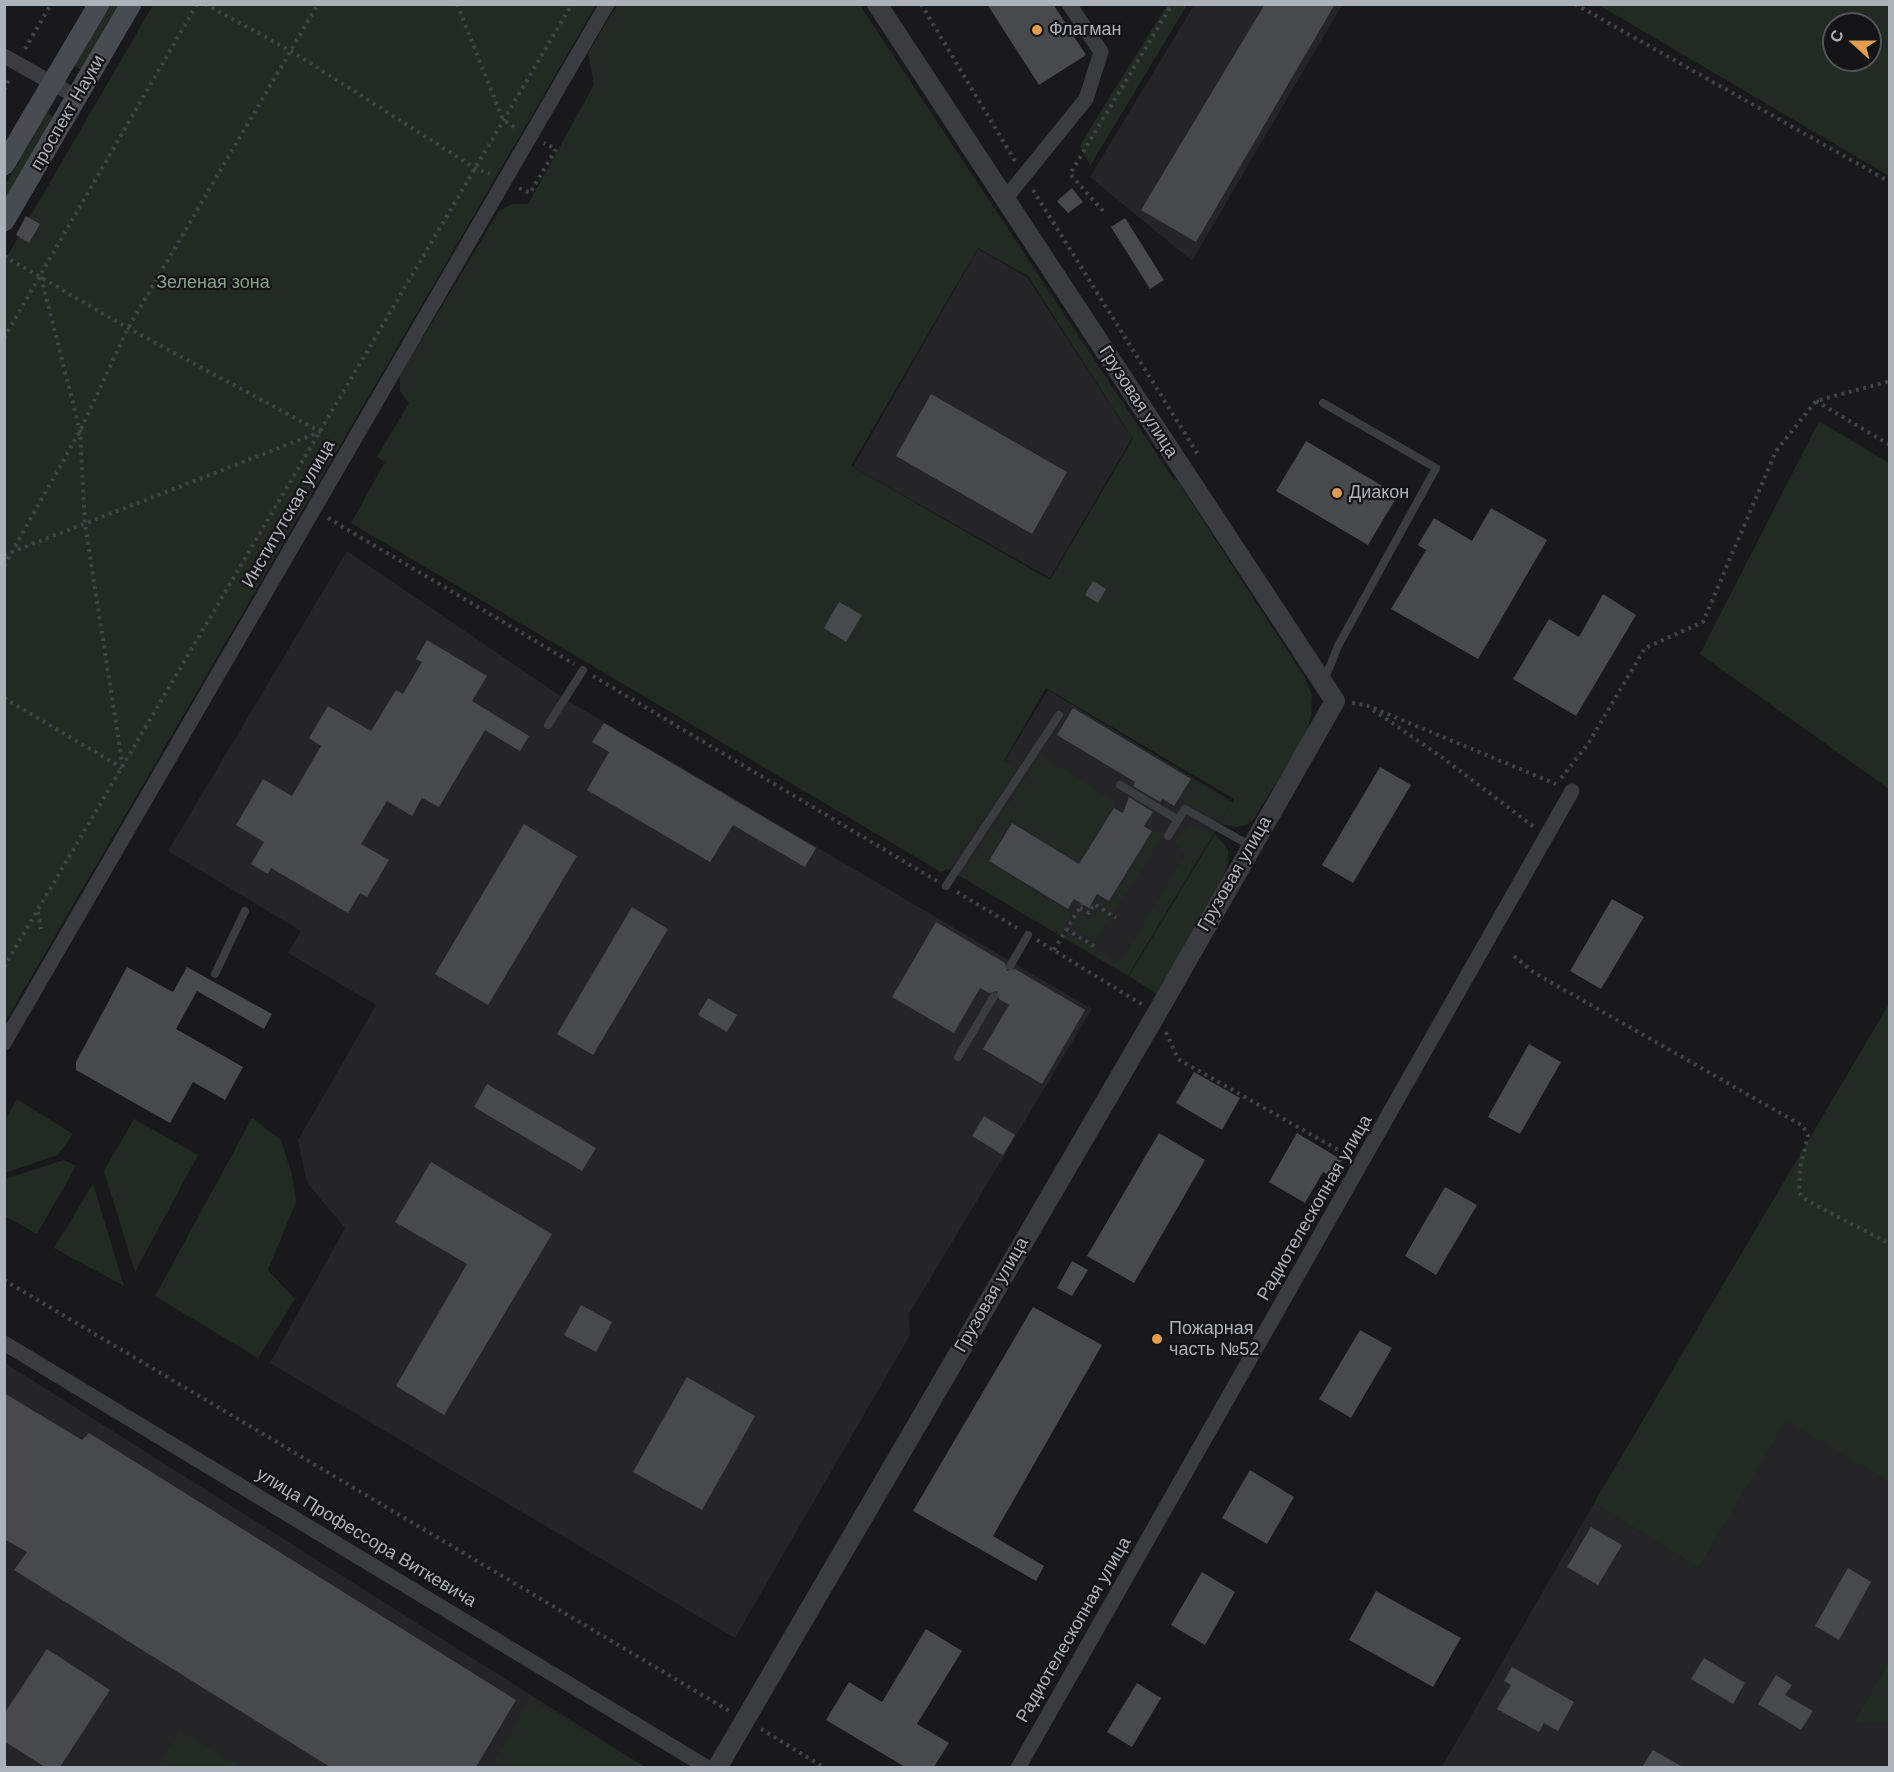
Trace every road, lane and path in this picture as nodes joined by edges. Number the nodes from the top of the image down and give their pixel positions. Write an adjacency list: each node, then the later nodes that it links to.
1 (51, 4): 16 (path)
2 (99, 4): 17 (main road, проспект Науки)
3 (131, 4): 19 (main road, проспект Науки)
4 (197, 4): 31 (path)
5 (205, 4): 15 (path)
6 (318, 4): 15 (path)
7 (457, 4): 20 (path)
8 (572, 4): 20 (path)
9 (607, 4): 21 (street, Институтская улица)
10 (877, 4): 27 (street, Грузовая улица)
11 (921, 4): 24 (path)
12 (1069, 4): 24 (street)
13 (1172, 4): 28 (path)
14 (1575, 4): 26 (path)
15 (291, 51): 23 (path); 32 (path)
16 (11, 59): 17 (street); 18 (path)
17 (53, 83): 19 (street); 22 (main road, проспект Науки)
18 (4, 90)
19 (77, 97): 29 (main road, проспект Науки)
20 (503, 120): 21 (path); 23 (path)
21 (532, 136): 25 (street, Институтская улица); 25 (path)
22 (4, 165)
23 (475, 168): 25 (path); 38 (path)
24 (1024, 176): 27 (street); 40 (path)
25 (506, 181): 41 (street, Институтская улица)
26 (1890, 182)
27 (1005, 199): 47 (street, Грузовая улица)
28 (1104, 210)
29 (4, 221)
30 (4, 256): 31 (path)
31 (41, 277): 32 (path); 33 (path); 37 (path)
32 (128, 328): 37 (path); 38 (path)
33 (4, 338)
34 (1890, 381): 35 (path)
35 (1816, 401): 39 (path); 50 (path)
36 (1323, 403): 47 (lane)
37 (80, 431): 42 (path); 43 (path)
38 (321, 432): 42 (path); 53 (path)
39 (1890, 445)
40 (1203, 462)
41 (314, 510): 46 (path); 75 (street, Институтская улица)
42 (85, 524): 43 (path); 53 (path)
43 (14, 552): 44 (path); 45 (path)
44 (4, 555)
45 (4, 566)
46 (583, 670): 52 (lane); 60 (path)
47 (1323, 682): 49 (street, Грузовая улица)
48 (4, 698): 53 (path)
49 (1335, 701): 50 (path); 59 (street, Грузовая улица)
50 (1366, 705): 58 (path)
51 (1059, 715): 60 (lane)
52 (548, 725)
53 (123, 768): 62 (path)
54 (1120, 785): 56 (lane)
55 (1572, 792): 58 (street, Радиотелескопная улица)
56 (1178, 820): 57 (lane); 59 (lane)
57 (1168, 836)
58 (1547, 837): 77 (street, Радиотелескопная улица)
59 (1251, 846): 74 (street, Грузовая улица)
60 (946, 886): 66 (path)
61 (246, 910): 72 (lane)
62 (38, 911): 64 (path); 71 (path)
63 (1116, 918): 65 (path)
64 (40, 929)
65 (1066, 929): 67 (path); 68 (path)
66 (1028, 935): 68 (path); 70 (lane)
67 (1097, 948)
68 (1054, 950): 74 (path)
69 (1514, 956): 78 (path)
70 (1011, 966)
71 (4, 967)
72 (215, 974)
73 (994, 996): 76 (lane)
74 (1157, 1013): 77 (path); 81 (street, Грузовая улица)
75 (4, 1043)
76 (958, 1058)
77 (1362, 1163): 85 (street, Радиотелескопная улица)
78 (1890, 1244)
79 (4, 1280): 81 (path)
80 (4, 1343): 82 (street, улица Профессора Виткевича)
81 (744, 1720): 83 (street, Грузовая улица); 84 (path)
82 (708, 1767)
83 (717, 1767)
84 (825, 1767)
85 (1018, 1767)

